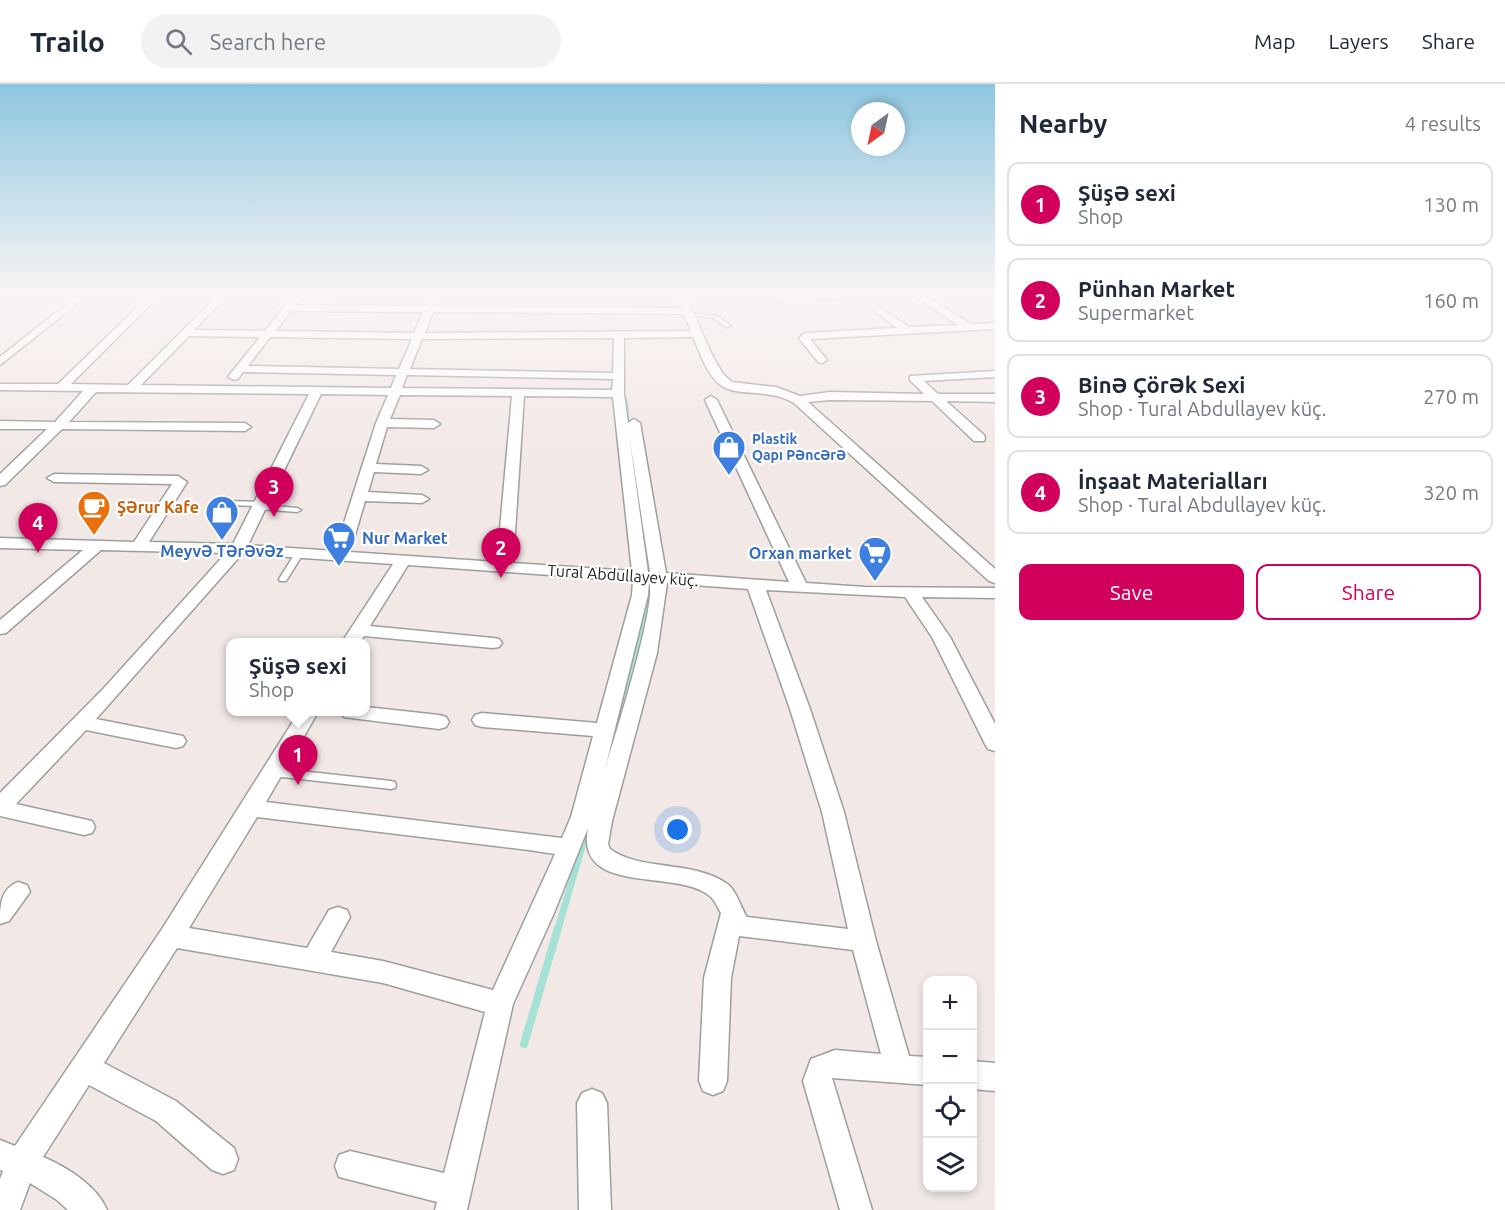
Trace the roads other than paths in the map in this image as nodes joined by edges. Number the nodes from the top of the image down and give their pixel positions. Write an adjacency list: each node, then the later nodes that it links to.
1 (17, 349): 10 (street)
2 (101, 349): 16 (street)
3 (171, 349): 18 (street)
4 (256, 349): 11 (street)
5 (412, 349): 12 (street)
6 (618, 349): 14 (street)
7 (706, 349): 27 (street)
8 (813, 349): 9 (street)
9 (822, 360)
10 (0, 362)
11 (240, 369): 12 (street); 19 (street)
12 (402, 373): 14 (street); 21 (street)
13 (995, 374): 24 (street)
14 (617, 385): 22 (street); 54 (street)
15 (0, 387): 16 (street)
16 (62, 387): 17 (street)
17 (93, 388): 18 (street); 33 (street)
18 (132, 388): 19 (street)
19 (223, 389): 20 (street)
20 (317, 390): 21 (street); 44 (street)
21 (395, 391): 22 (street); 29 (street)
22 (518, 393): 53 (street)
23 (868, 397): 24 (street); 27 (street); 28 (street)
24 (935, 398): 25 (street); 35 (street)
25 (995, 398)
26 (711, 400): 58 (street)
27 (798, 400): 55 (street)
28 (882, 412)
29 (382, 423): 31 (street); 36 (street)
30 (634, 423): 54 (street)
31 (434, 424)
32 (0, 425): 33 (street)
33 (58, 426): 34 (street); 40 (street)
34 (245, 427)
35 (979, 438)
36 (368, 468): 37 (street); 41 (street)
37 (421, 470)
38 (25, 478): 40 (street)
39 (54, 478): 48 (street)
40 (2, 480)
41 (359, 496): 42 (street); 51 (street)
42 (422, 499)
43 (228, 503): 44 (lane)
44 (260, 506): 45 (lane); 49 (street)
45 (297, 510)
46 (0, 543): 47 (street, Tural Abdullayev küç.)
47 (99, 544): 48 (street, Tural Abdullayev küç.); 61 (street)
48 (140, 544): 49 (street, Tural Abdullayev küç.)
49 (238, 549): 50 (street, Tural Abdullayev küç.); 68 (street)
50 (299, 554): 51 (street, Tural Abdullayev küç.); 56 (lane)
51 (341, 557): 52 (street, Tural Abdullayev küç.)
52 (403, 561): 53 (street, Tural Abdullayev küç.); 62 (street)
53 (505, 567): 54 (street, Tural Abdullayev küç.)
54 (650, 577): 57 (street, Tural Abdullayev küç.); 69 (street); 81 (street)
55 (995, 578)
56 (283, 579)
57 (755, 584): 58 (street, Tural Abdullayev küç.); 83 (street)
58 (800, 587): 59 (street, Tural Abdullayev küç.)
59 (910, 593): 60 (street, Tural Abdullayev küç.); 71 (street)
60 (995, 593)
61 (0, 629)
62 (355, 636): 63 (street)
63 (493, 644)
64 (370, 713): 67 (street)
65 (305, 716): 72 (street)
66 (482, 720): 69 (street)
67 (439, 722)
68 (82, 723): 70 (street); 74 (street)
69 (606, 730): 77 (street)
70 (176, 741)
71 (995, 744)
72 (273, 772): 73 (lane); 75 (street)
73 (391, 785)
74 (0, 807): 76 (street)
75 (251, 808): 77 (street); 82 (street)
76 (84, 827)
77 (569, 848): 85 (street)
78 (18, 892): 79 (street)
79 (0, 914)
80 (338, 917): 84 (street)
81 (732, 921): 83 (street); 90 (street)
82 (171, 936): 84 (street); 86 (street)
83 (863, 941): 87 (street)
84 (314, 959): 85 (street)
85 (500, 1004): 95 (street)
86 (84, 1067): 92 (street); 93 (street)
87 (913, 1070): 99 (street)
88 (977, 1075): 89 (street)
89 (995, 1077)
90 (714, 1081)
91 (592, 1103): 98 (street)
92 (223, 1159)
93 (10, 1160): 96 (street); 97 (street)
94 (350, 1166): 95 (street)
95 (453, 1200)
96 (4, 1210)
97 (91, 1210)
98 (595, 1210)
99 (856, 1210)

